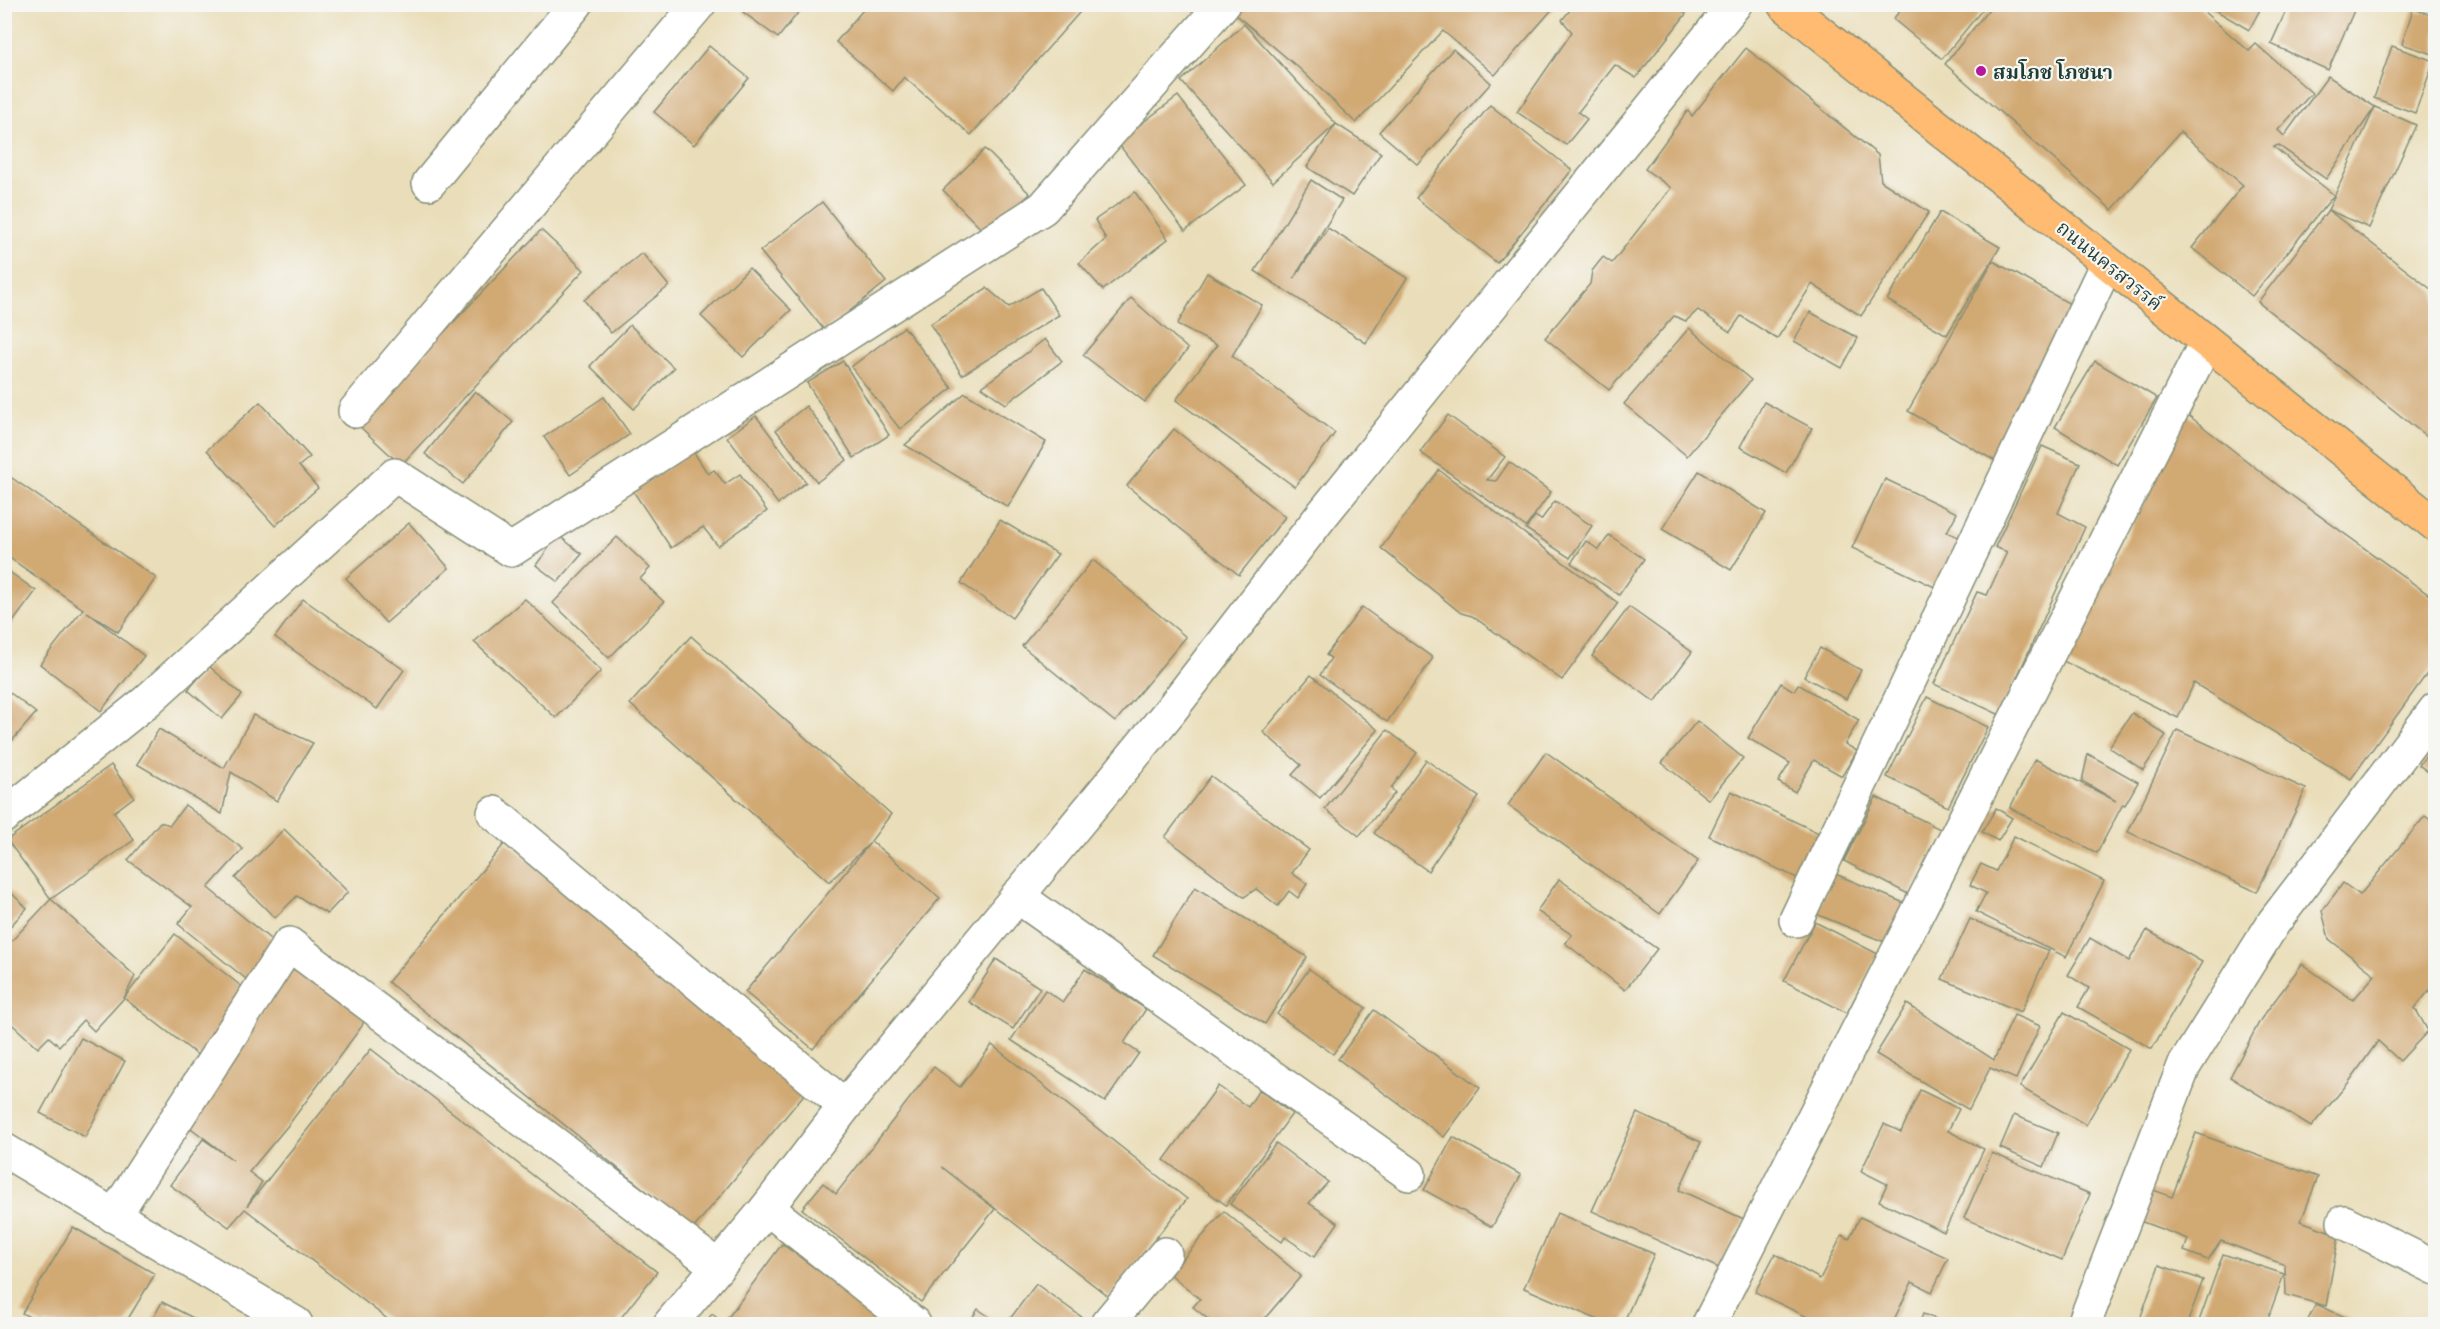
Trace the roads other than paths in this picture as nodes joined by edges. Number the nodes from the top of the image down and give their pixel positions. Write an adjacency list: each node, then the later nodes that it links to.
1 (576, 4): 6 (street)
2 (699, 4): 9 (street)
3 (1223, 4): 13 (street)
4 (1735, 4): 14 (street)
5 (1784, 4): 7 (main road, ถนนนครสวรรค์)
6 (429, 183)
7 (2107, 263): 8 (main road, ถนนนครสวรรค์); 15 (street)
8 (2206, 343): 10 (main road, ถนนนครสวรรค์); 29 (street)
9 (355, 411)
10 (2429, 517)
11 (2436, 708): 30 (street)
12 (494, 813): 16 (street)
13 (4, 816)
14 (1017, 896): 16 (street); 18 (street)
15 (1796, 920)
16 (845, 1106): 19 (street)
17 (4, 1150): 20 (street)
18 (1409, 1174)
19 (767, 1208): 23 (street); 27 (street)
20 (114, 1216): 23 (street); 25 (street)
21 (2344, 1222): 24 (street)
22 (1165, 1254): 28 (street)
23 (717, 1266): 26 (street)
24 (2436, 1268)
25 (290, 1323)
26 (670, 1324)
27 (914, 1324)
28 (1107, 1324)
29 (1709, 1324)
30 (2084, 1324)

